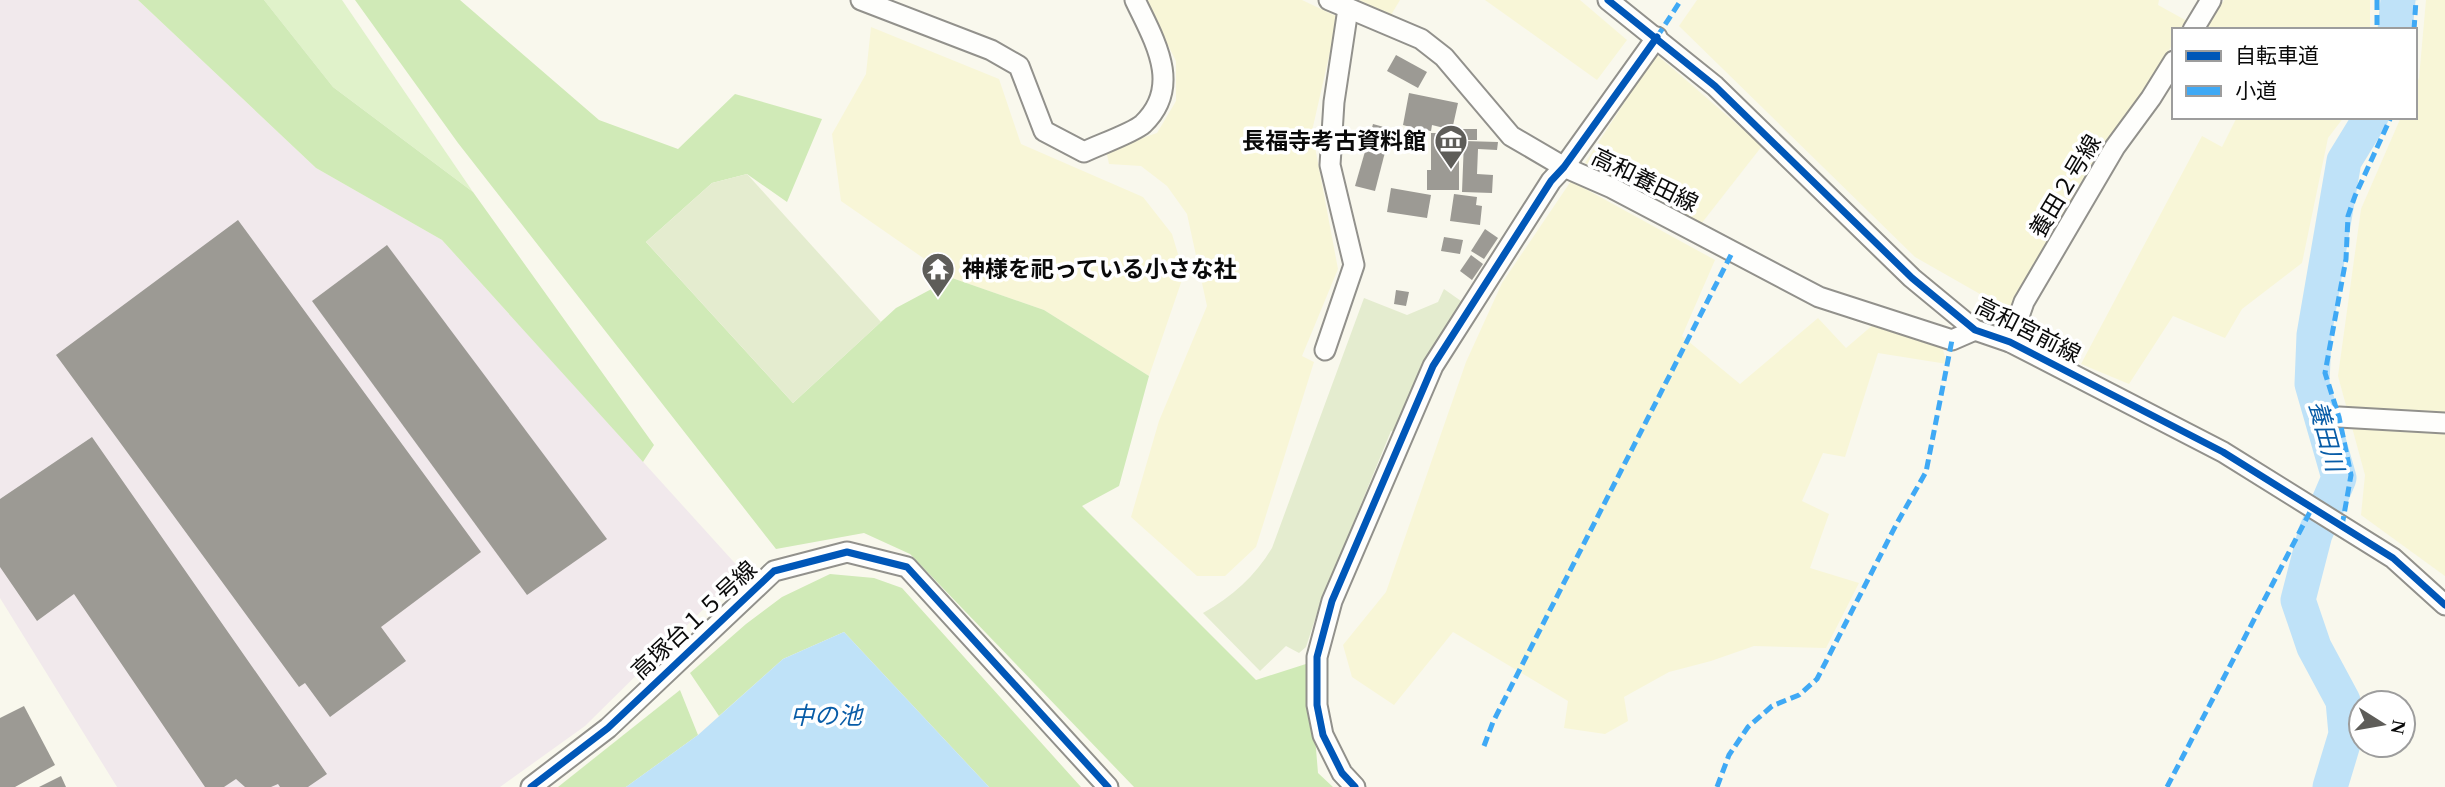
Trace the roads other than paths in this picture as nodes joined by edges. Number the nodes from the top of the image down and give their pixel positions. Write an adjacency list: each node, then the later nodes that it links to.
1 (861, 0): 2 (street)
2 (1135, 0)
3 (1329, 0): 6 (street, 高和養田線)
4 (1608, 0): 8 (street, 高和宮前線)
5 (2211, 0): 7 (street)
6 (1348, 9): 10 (street, 高和養田線); 13 (street)
7 (2194, 28)
8 (1657, 37): 10 (street); 11 (street, 高和宮前線)
9 (2172, 64): 12 (street, 養田２号線)
10 (1564, 167): 11 (street, 高和養田線); 19 (street)
11 (1975, 330): 12 (street, 高和宮前線)
12 (2010, 342): 16 (street, 高和宮前線)
13 (1325, 350)
14 (2339, 417): 15 (street)
15 (2445, 423)
16 (2445, 605)
17 (531, 787): 18 (street, 高塚台１５号線)
18 (1108, 787)
19 (1355, 787)

